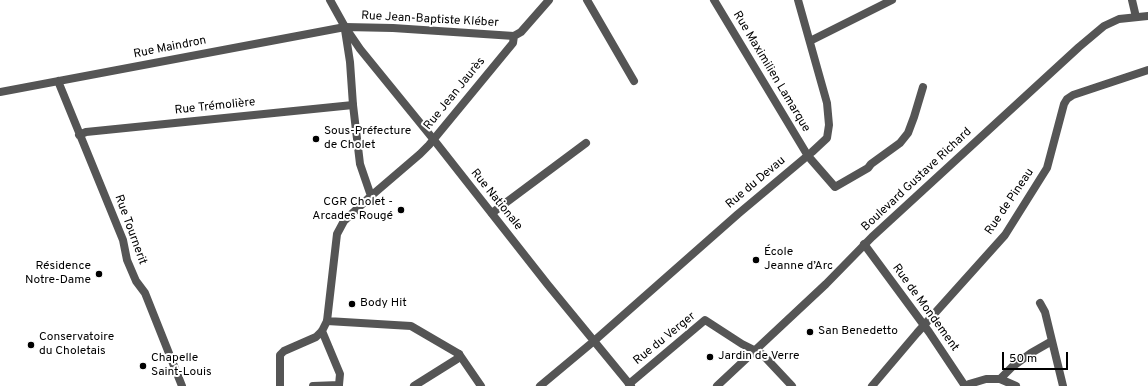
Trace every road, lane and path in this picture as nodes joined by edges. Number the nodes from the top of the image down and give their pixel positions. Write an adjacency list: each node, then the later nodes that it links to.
1 (330, 0): 10 (street, Rue Nationale)
2 (549, 0): 11 (street, Rue Jean Jaurès)
3 (587, 0): 15 (street)
4 (714, 0): 22 (street, Rue Maximilien Lamarque)
5 (798, 0): 12 (street, Rue du Devau)
6 (892, 0): 12 (street)
7 (1132, 0): 9 (street)
8 (1148, 16): 9 (street, Boulevard Gustave Richard)
9 (1136, 17): 25 (street, Boulevard Gustave Richard)
10 (345, 27): 11 (street, Rue Jean-Baptiste Kléber); 14 (street, Rue Maindron); 18 (street); 20 (street, Rue Nationale)
11 (514, 36): 20 (street, Rue Jean Jaurès)
12 (810, 41): 22 (street, Rue du Devau)
13 (1148, 70): 28 (street, Rue de Pineau)
14 (58, 81): 17 (street, Rue Maindron); 19 (street, Rue Tournerit)
15 (634, 81)
16 (922, 87): 22 (street, Rue Maximilien Lamarque)
17 (0, 92)
18 (353, 106): 19 (street, Rue Trémolière); 23 (street)
19 (79, 135): 36 (street, Rue Tournerit)
20 (434, 140): 23 (street, Rue Jean Jaurès); 24 (street, Rue Nationale)
21 (586, 143): 24 (street)
22 (808, 156): 30 (street, Rue du Devau)
23 (371, 196): 27 (street, Rue Jean Jaurès)
24 (492, 213): 30 (street, Rue Nationale)
25 (864, 244): 28 (street, Rue de Mondement); 32 (street, Boulevard Gustave Richard)
26 (1040, 303): 31 (street)
27 (327, 321): 29 (street); 33 (street)
28 (924, 326): 45 (street, Rue de Pineau); 46 (street, Rue de Mondement)
29 (322, 331): 37 (street); 39 (street)
30 (594, 341): 35 (street, Rue Nationale); 42 (street, Rue du Devau)
31 (1052, 341): 34 (street); 48 (street)
32 (755, 350): 35 (street, Rue du Verger); 43 (street, Boulevard Gustave Richard); 44 (street, Rue du Verger)
33 (459, 354): 40 (street); 41 (street)
34 (1000, 379): 46 (street); 47 (street)
35 (630, 385)
36 (182, 386)
37 (280, 386)
38 (313, 386): 39 (street)
39 (339, 386)
40 (414, 386)
41 (481, 386)
42 (540, 386)
43 (717, 386)
44 (792, 386)
45 (872, 386)
46 (965, 386)
47 (1016, 386)
48 (1063, 386)

